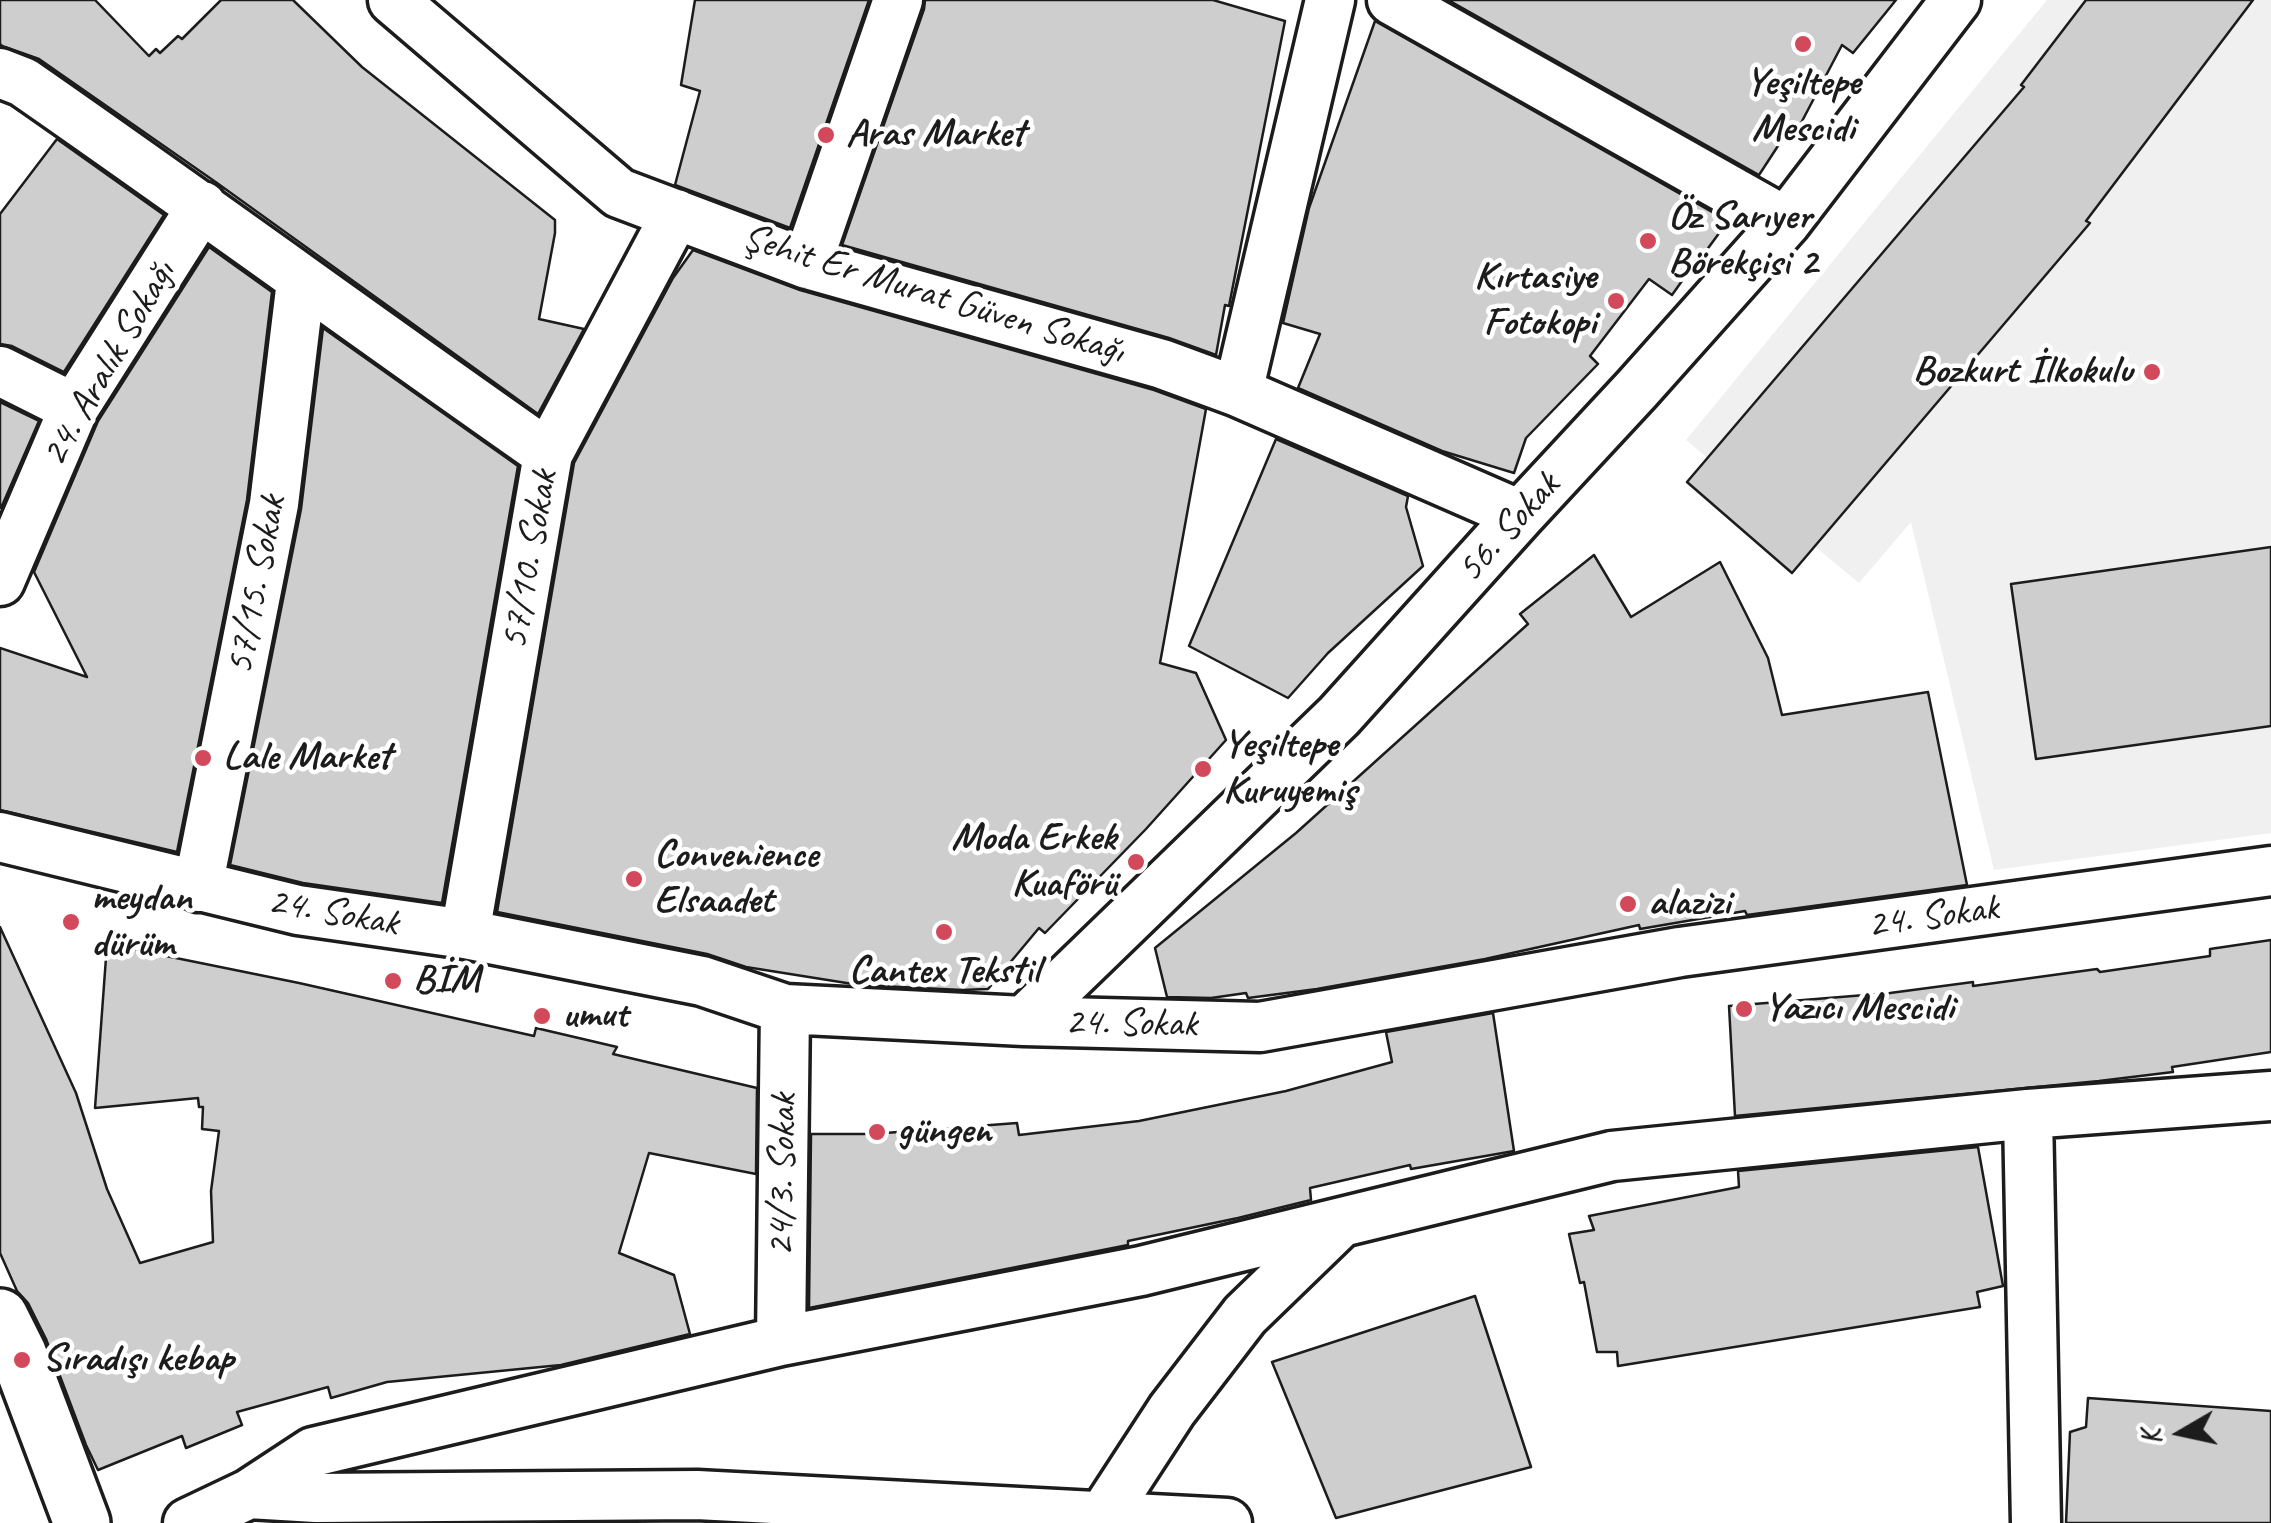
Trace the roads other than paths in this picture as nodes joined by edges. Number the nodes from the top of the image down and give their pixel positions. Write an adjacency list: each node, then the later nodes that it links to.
1 (393, 0): 8 (street, Şehit Er Murat Güven Sokağı)
2 (898, 0): 10 (street)
3 (1330, 0): 13 (street)
4 (1392, 0): 9 (street)
5 (1956, 0): 9 (street, 56. Sokak)
6 (0, 73): 7 (street)
7 (202, 206): 11 (street); 14 (street, 24. Aralık Sokağı)
8 (676, 214): 10 (street, Şehit Er Murat Güven Sokağı); 15 (street, 57/10. Sokak)
9 (1786, 222): 16 (street, 56. Sokak)
10 (807, 264): 13 (street, Şehit Er Murat Güven Sokağı)
11 (301, 281): 15 (street); 20 (street, 57/15. Sokak)
12 (0, 370): 14 (street)
13 (1238, 392): 16 (street, Şehit Er Murat Güven Sokağı)
14 (74, 408): 17 (street, 24. Aralık Sokağı)
15 (548, 454): 21 (street, 57/10. Sokak)
16 (1520, 514): 23 (street, 56. Sokak)
17 (0, 581)
18 (0, 837): 20 (street, 24. Sokak)
19 (2271, 871): 23 (street, 24. Sokak)
20 (198, 887): 21 (street, 24. Sokak)
21 (465, 934): 22 (street, 24. Sokak)
22 (785, 1009): 23 (street, 24. Sokak); 28 (street, 24/3. Sokak)
23 (1024, 1021)
24 (2271, 1096): 25 (street)
25 (2028, 1114): 26 (street); 35 (street)
26 (1340, 1223): 28 (street); 31 (street)
27 (0, 1317): 32 (main road)
28 (780, 1341): 29 (street)
29 (248, 1494): 30 (street); 33 (street)
30 (969, 1516): 31 (street)
31 (1104, 1516): 34 (street)
32 (82, 1523)
33 (188, 1523)
34 (1226, 1523)
35 (2036, 1523)

